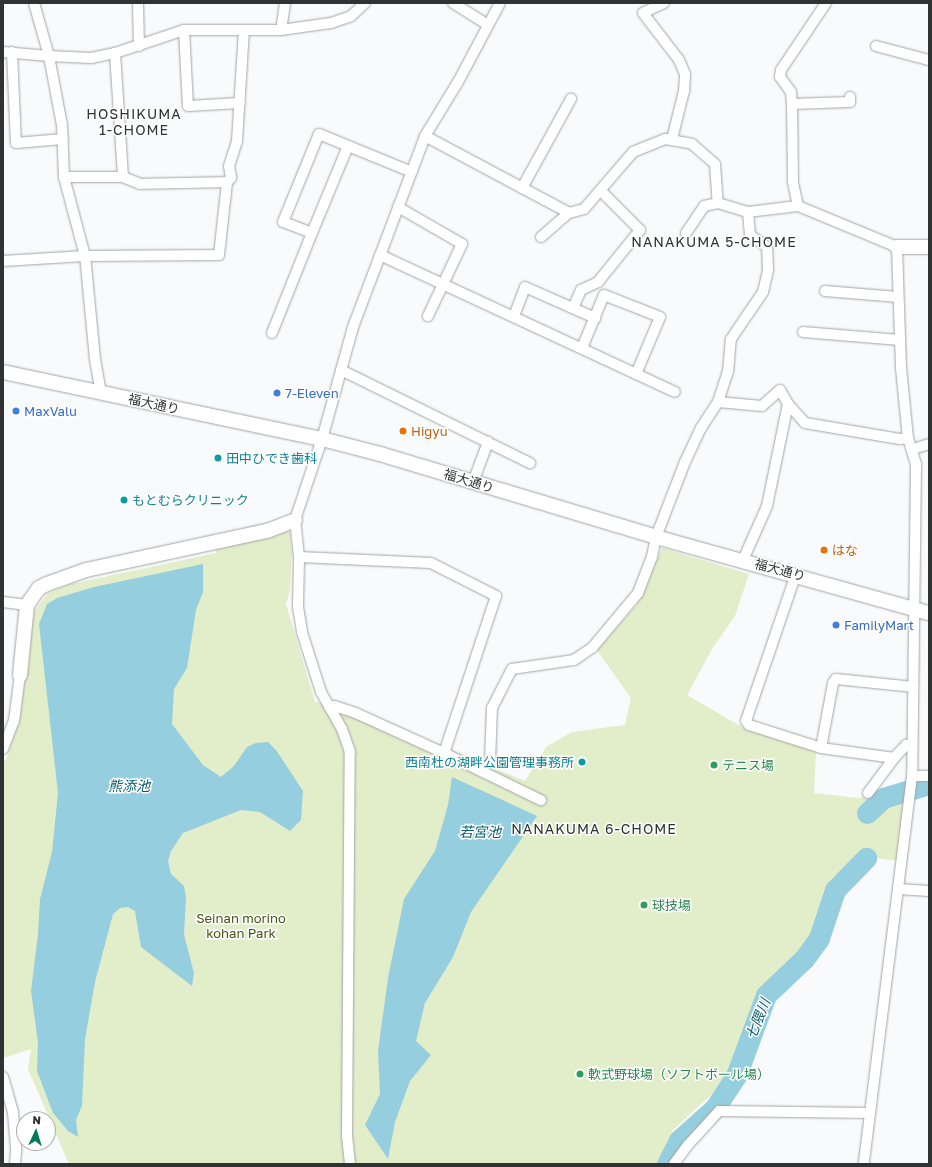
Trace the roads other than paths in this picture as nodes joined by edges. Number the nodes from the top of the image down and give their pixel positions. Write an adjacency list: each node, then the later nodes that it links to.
1 (34, 3): 17 (street)
2 (138, 3): 13 (street)
3 (285, 3): 11 (street)
4 (365, 3): 11 (street)
5 (453, 3): 9 (street)
6 (500, 3): 9 (street)
7 (664, 3): 25 (street)
8 (826, 3): 22 (street)
9 (488, 25): 23 (street)
10 (184, 30): 12 (street); 13 (street); 21 (street)
11 (282, 30): 12 (street)
12 (244, 31): 21 (street)
13 (139, 46): 16 (street)
14 (876, 46): 18 (street)
15 (8, 52): 17 (street); 24 (street)
16 (115, 53): 17 (street); 29 (street)
17 (49, 56): 24 (street)
18 (929, 60)
19 (850, 97): 22 (street)
20 (571, 99): 31 (street)
21 (240, 103): 30 (street)
22 (792, 104): 34 (street)
23 (425, 136): 27 (street); 31 (street)
24 (63, 139): 28 (street)
25 (672, 139): 32 (street); 33 (street)
26 (348, 146): 27 (street); 38 (street); 38 (street)
27 (412, 172): 35 (street)
28 (64, 177): 29 (street); 44 (street)
29 (123, 177): 30 (street)
30 (227, 182): 44 (street)
31 (522, 188): 37 (street)
32 (601, 191): 37 (street); 49 (street)
33 (718, 203): 36 (street); 39 (street)
34 (798, 206): 36 (street); 41 (street)
35 (398, 207): 43 (street); 46 (street)
36 (748, 212): 62 (street)
37 (569, 213): 40 (street)
38 (312, 233): 54 (street)
39 (686, 233)
40 (541, 237)
41 (897, 247): 42 (street); 48 (street)
42 (929, 247)
43 (380, 255): 46 (street); 57 (street)
44 (85, 256): 45 (street); 61 (street)
45 (3, 261)
46 (444, 283): 50 (street); 51 (street)
47 (825, 291): 48 (street)
48 (898, 297): 55 (street)
49 (573, 308): 51 (street); 52 (street)
50 (428, 316)
51 (514, 316): 56 (street)
52 (595, 318): 56 (street); 59 (street)
53 (803, 332): 55 (street)
54 (272, 333)
55 (900, 340): 64 (street)
56 (582, 348): 59 (street)
57 (341, 370): 65 (street); 66 (street)
58 (3, 372): 61 (street, 福大通り)
59 (636, 374): 60 (street)
60 (675, 392)
61 (101, 393): 65 (street, 福大通り)
62 (718, 402): 63 (street); 72 (street)
63 (788, 404): 64 (street); 74 (street)
64 (908, 438): 68 (street)
65 (322, 439): 70 (street, 福大通り); 71 (street)
66 (488, 442): 69 (street); 70 (street)
67 (929, 444): 68 (street)
68 (913, 449): 78 (street)
69 (530, 463)
70 (473, 482): 72 (street, 福大通り)
71 (295, 520): 73 (street); 77 (street)
72 (656, 537): 74 (street, 福大通り); 88 (street)
73 (299, 557): 82 (street); 86 (street)
74 (743, 560): 75 (street, 福大通り)
75 (796, 574): 78 (street, 福大通り); 84 (street)
76 (3, 602): 77 (street)
77 (27, 605): 80 (street)
78 (914, 609): 79 (street, 福大通り); 81 (street)
79 (929, 613)
80 (20, 675): 85 (street)
81 (914, 687): 83 (street); 84 (street)
82 (329, 707): 86 (street); 98 (street)
83 (912, 746): 87 (street); 90 (street)
84 (821, 748): 87 (street)
85 (3, 749)
86 (444, 753): 92 (street)
87 (894, 758): 91 (street)
88 (490, 762)
89 (929, 776): 90 (street)
90 (912, 778): 93 (street)
91 (868, 792)
92 (541, 800)
93 (899, 889): 94 (street); 96 (street)
94 (929, 892)
95 (3, 1077): 97 (street)
96 (870, 1113): 99 (street); 100 (street)
97 (15, 1164)
98 (350, 1164)
99 (674, 1164)
100 (864, 1164)

